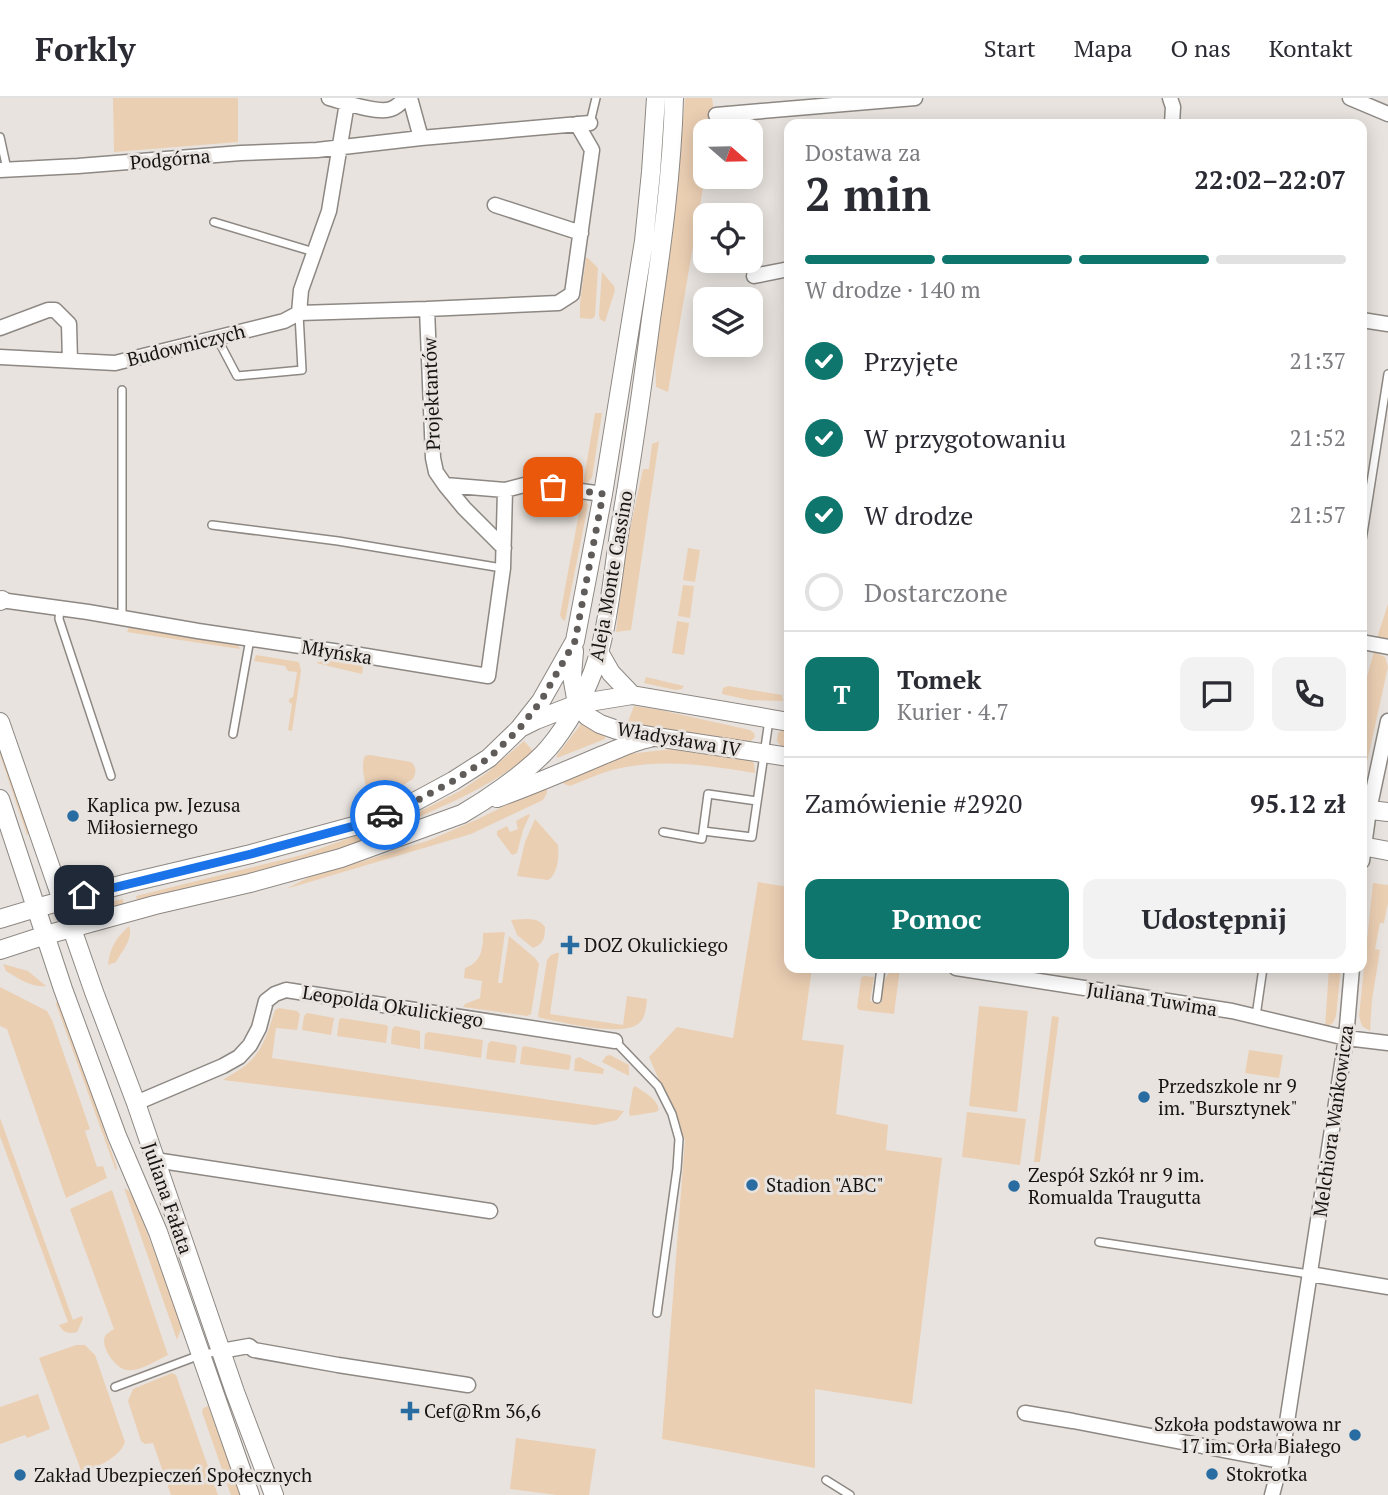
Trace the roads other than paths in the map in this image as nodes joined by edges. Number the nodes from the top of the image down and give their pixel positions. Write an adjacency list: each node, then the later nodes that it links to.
1 (329, 98): 11 (street)
2 (407, 98): 11 (street); 17 (street)
3 (597, 98): 15 (lane)
4 (656, 98): 38 (street, Aleja Monte Cassino)
5 (674, 98): 50 (street, Aleja Monte Cassino)
6 (915, 98): 9 (street)
7 (1170, 98): 14 (street)
8 (1350, 98): 13 (street)
9 (867, 100): 10 (street)
10 (832, 101): 12 (street)
11 (347, 103): 18 (street)
12 (716, 114)
13 (1388, 114)
14 (1173, 119)
15 (583, 124): 17 (street, Podgórna); 22 (street)
16 (0, 137): 19 (lane)
17 (421, 138): 18 (street, Podgórna)
18 (340, 148): 19 (street, Podgórna); 23 (street)
19 (4, 170)
20 (495, 205): 22 (street)
21 (214, 222): 23 (lane)
22 (581, 233): 26 (street)
23 (315, 252): 27 (street)
24 (784, 270): 25 (street)
25 (754, 276)
26 (427, 309): 27 (street, Projektantów); 36 (street, Projektantów)
27 (299, 313): 31 (street, Budowniczych); 31 (lane)
28 (1367, 321): 29 (street)
29 (1388, 324)
30 (0, 328): 33 (street)
31 (217, 338): 33 (street, Budowniczych)
32 (0, 357): 33 (street, Budowniczych)
33 (70, 361)
34 (1388, 374): 39 (lane)
35 (122, 390): 45 (lane)
36 (445, 485): 37 (street); 41 (street, Projektantów)
37 (505, 490): 38 (street); 41 (street, Młyńska)
38 (603, 494): 47 (street, Aleja Monte Cassino)
39 (1367, 508)
40 (212, 526): 42 (lane)
41 (504, 548): 42 (street, Młyńska)
42 (503, 568): 46 (street, Młyńska)
43 (1, 600): 44 (street, Młyńska)
44 (60, 608): 45 (street, Młyńska); 62 (lane)
45 (122, 618): 46 (street, Młyńska)
46 (250, 639): 58 (lane)
47 (575, 641): 52 (street); 57 (street, Aleja Monte Cassino)
48 (1367, 643): 49 (street)
49 (1388, 647)
50 (599, 652): 51 (street); 52 (street, Aleja Monte Cassino)
51 (632, 695): 52 (street, Władysława IV); 53 (street, Władysława IV)
52 (577, 704): 57 (street, Władysława IV); 59 (street, Władysława IV); 66 (street, Aleja Monte Cassino)
53 (769, 719): 54 (street, Władysława IV); 60 (lane)
54 (784, 721)
55 (1388, 721): 65 (street)
56 (0, 722): 73 (street)
57 (519, 729): 73 (street, Aleja Monte Cassino)
58 (233, 734)
59 (656, 737): 60 (street, Władysława IV); 66 (street)
60 (763, 753): 61 (street, Władysława IV); 64 (lane)
61 (784, 756)
62 (111, 776)
63 (0, 799): 74 (street)
64 (757, 801): 69 (lane); 69 (lane)
65 (1367, 802)
66 (480, 804): 76 (street, Aleja Monte Cassino)
67 (1367, 810): 68 (street)
68 (1388, 813)
69 (703, 831): 70 (lane)
70 (663, 832)
71 (1388, 850): 72 (street)
72 (1367, 851)
73 (62, 901): 74 (street, Aleja Monte Cassino); 76 (street, Juliana Fałata)
74 (36, 908): 75 (street, Aleja Monte Cassino); 77 (street, Juliana Fałata)
75 (0, 919)
76 (73, 928): 77 (street, Aleja Monte Cassino); 88 (street, Juliana Fałata)
77 (46, 935): 78 (street, Aleja Monte Cassino); 96 (street, Juliana Fałata)
78 (0, 950)
79 (880, 973): 83 (lane)
80 (987, 973): 84 (street, Juliana Tuwima)
81 (1262, 973): 84 (lane)
82 (1352, 973): 85 (street, Melchiora Wańkowicza)
83 (877, 999)
84 (1256, 1016): 85 (street, Juliana Tuwima)
85 (1346, 1038): 87 (street); 92 (street, Melchiora Wańkowicza)
86 (615, 1041): 88 (street, Leopolda Okulickiego); 94 (lane)
87 (1388, 1043)
88 (136, 1103): 89 (street, Juliana Fałata)
89 (155, 1160): 90 (street); 95 (street, Juliana Fałata)
90 (490, 1211)
91 (1099, 1242): 92 (lane)
92 (1310, 1274): 93 (street); 100 (street, Melchiora Wańkowicza)
93 (1388, 1287)
94 (657, 1313)
95 (221, 1351): 96 (lane); 97 (street); 103 (street, Juliana Fałata)
96 (200, 1354): 98 (lane); 102 (street, Juliana Fałata)
97 (468, 1385)
98 (115, 1387)
99 (1025, 1413): 100 (street)
100 (1281, 1461): 105 (street, Melchiora Wańkowicza)
101 (826, 1480): 104 (lane)
102 (250, 1495)
103 (274, 1495)
104 (850, 1495)
105 (1272, 1495)

